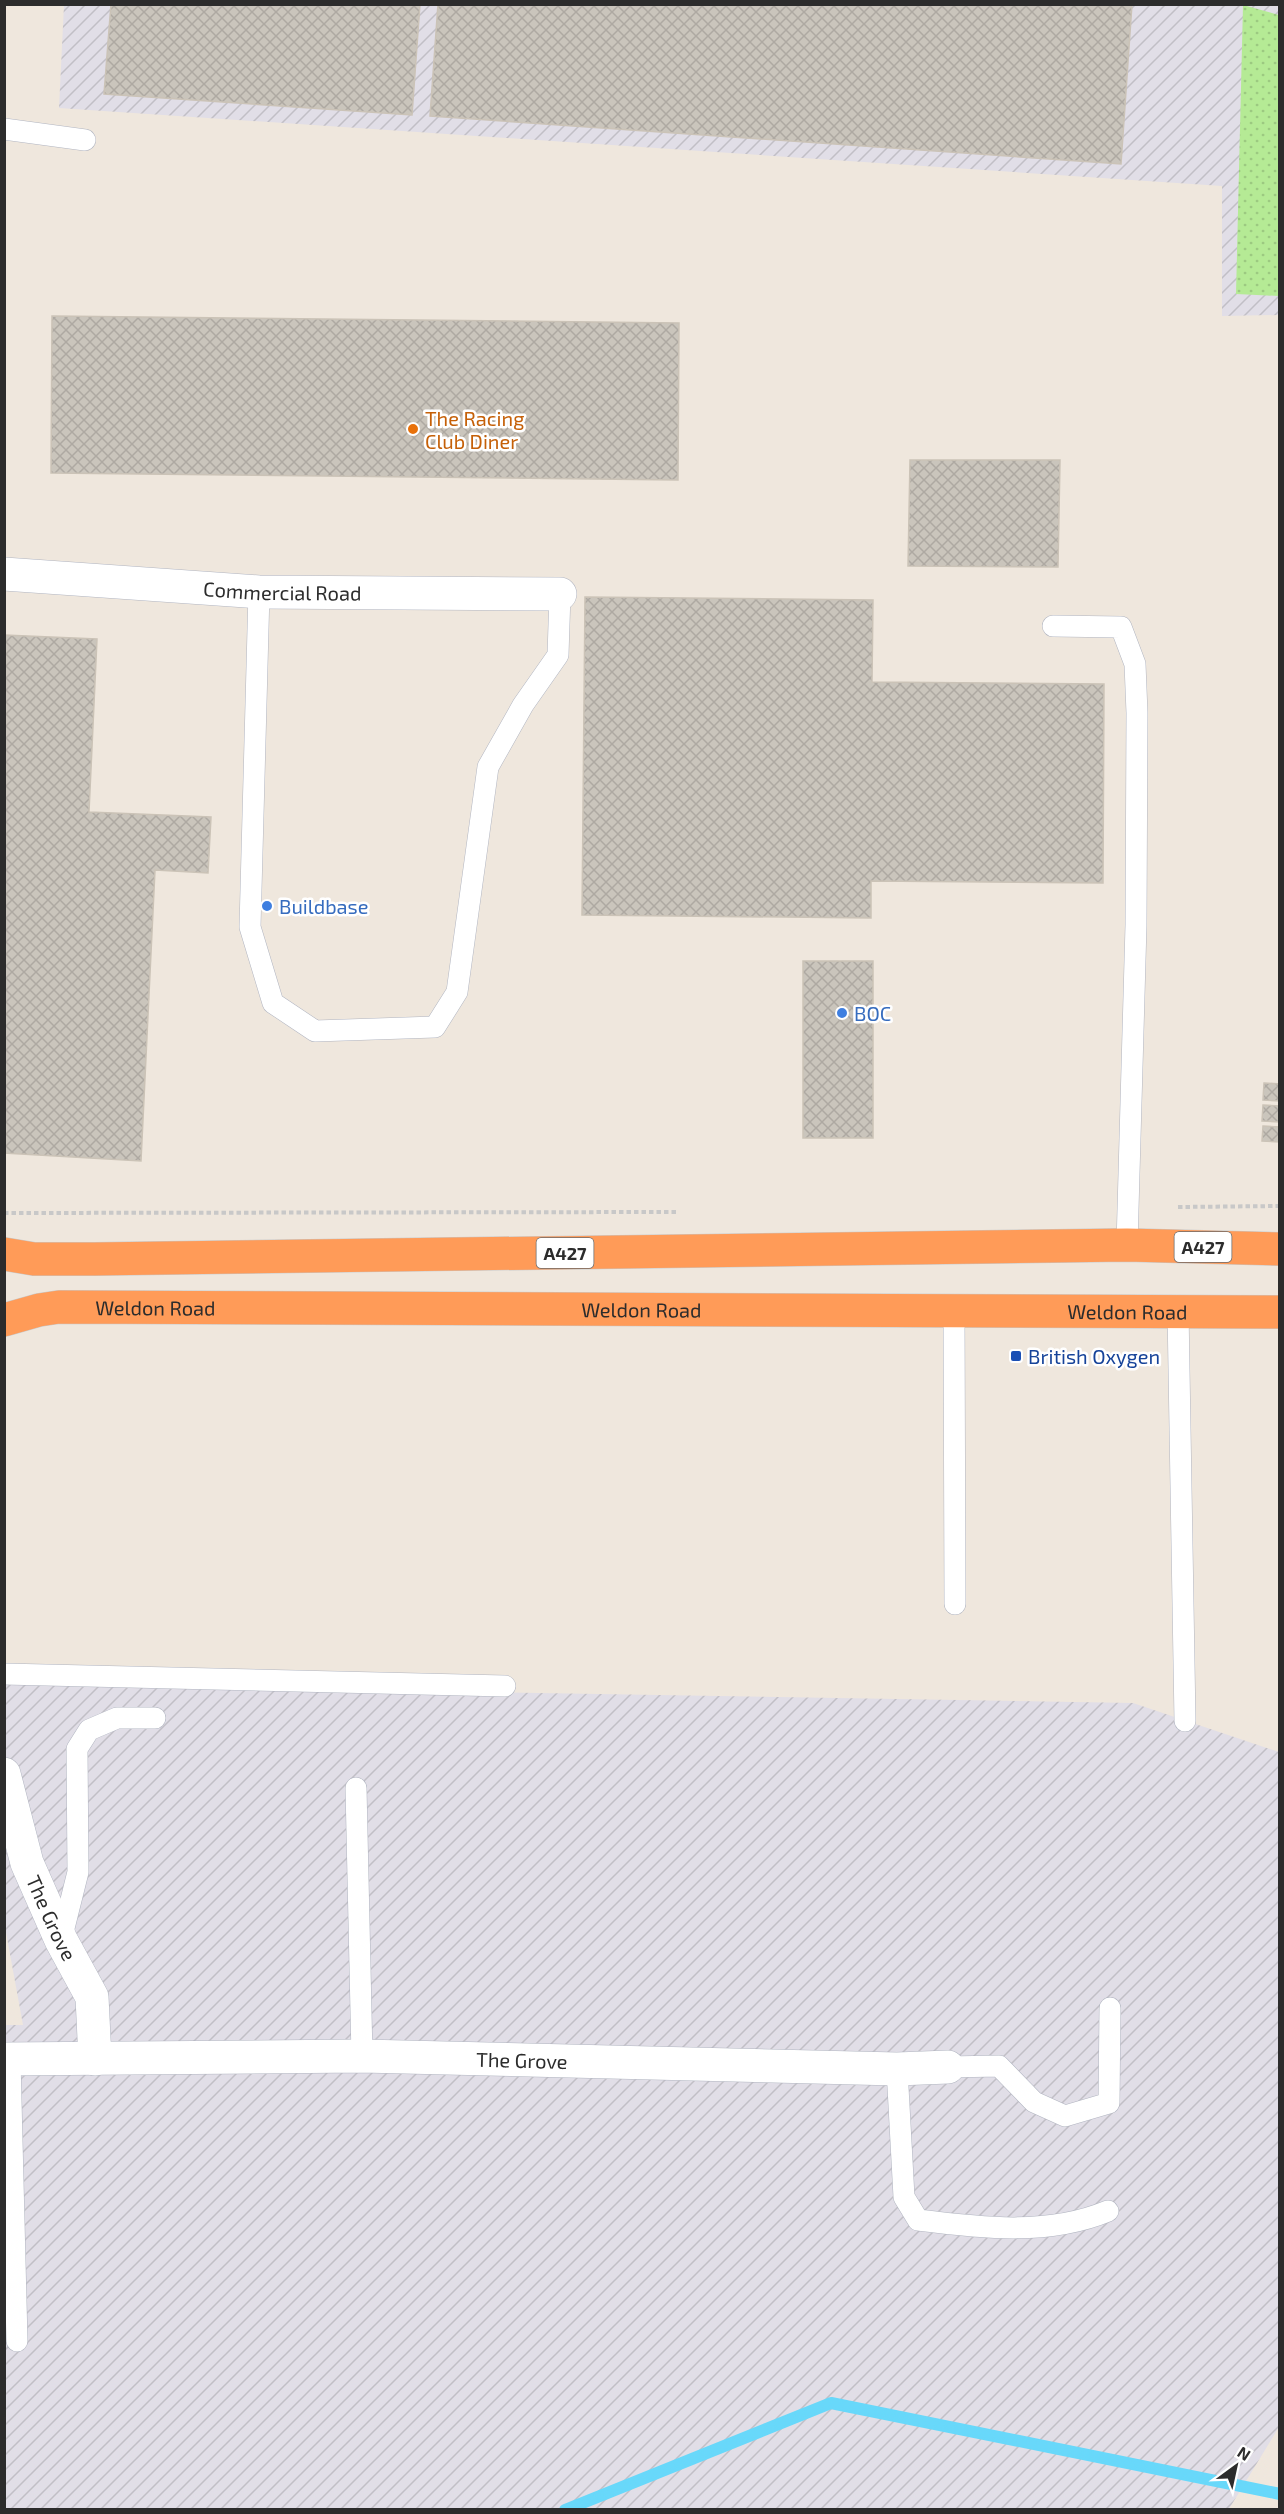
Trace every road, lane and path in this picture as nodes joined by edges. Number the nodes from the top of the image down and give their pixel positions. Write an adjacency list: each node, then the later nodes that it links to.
1 (4, 129): 2 (lane)
2 (85, 140)
3 (4, 574): 4 (street, Commercial Road)
4 (259, 592): 5 (street, Commercial Road); 5 (lane)
5 (560, 594)
6 (1053, 626): 9 (lane)
7 (1280, 1206): 9 (path)
8 (685, 1212): 10 (path)
9 (1127, 1212): 11 (lane)
10 (4, 1213)
11 (1127, 1245): 12 (highway, A427); 13 (highway, A427)
12 (1280, 1249)
13 (4, 1254)
14 (954, 1310): 15 (highway, Weldon Road); 17 (highway, Weldon Road); 18 (lane)
15 (1178, 1310): 16 (highway, Weldon Road); 22 (lane)
16 (1280, 1312)
17 (4, 1320)
18 (955, 1604)
19 (4, 1674): 20 (lane)
20 (505, 1686)
21 (155, 1718): 25 (lane)
22 (1185, 1721)
23 (4, 1773): 25 (street, The Grove)
24 (356, 1788): 27 (lane)
25 (61, 1940): 28 (street, The Grove)
26 (1110, 2008): 30 (lane)
27 (362, 2056): 28 (street, The Grove); 31 (street, The Grove)
28 (95, 2059): 29 (street, The Grove)
29 (7, 2060): 33 (lane)
30 (948, 2067): 31 (street, The Grove)
31 (897, 2068): 32 (lane)
32 (1108, 2211)
33 (17, 2341)

